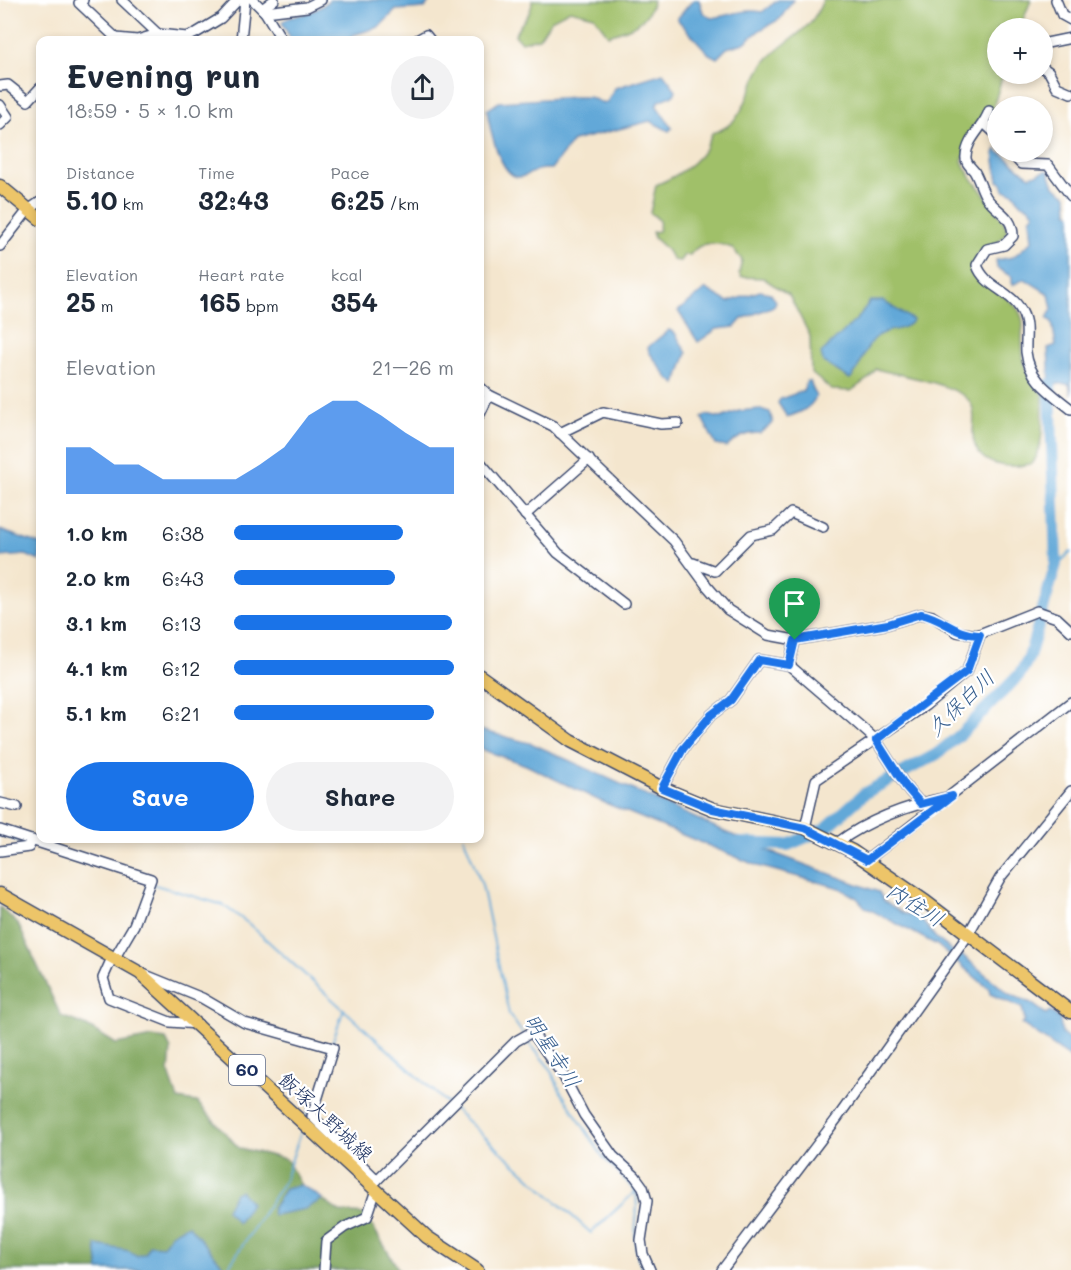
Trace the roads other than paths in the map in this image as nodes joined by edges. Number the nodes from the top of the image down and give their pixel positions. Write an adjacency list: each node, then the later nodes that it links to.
1 (83, 0): 12 (street)
2 (122, 0): 11 (street)
3 (238, 0): 15 (street)
4 (245, 0): 16 (street)
5 (253, 0): 9 (street)
6 (274, 0): 9 (street)
7 (321, 0): 9 (street)
8 (1056, 0): 10 (street)
9 (263, 11): 17 (street)
10 (1071, 20)
11 (158, 34): 13 (street); 14 (street)
12 (112, 36)
13 (151, 36)
14 (177, 36)
15 (189, 36)
16 (241, 36)
17 (279, 36)
18 (1071, 38): 19 (street)
19 (1053, 42)
20 (1053, 80): 22 (street)
21 (0, 86): 23 (street)
22 (1071, 93)
23 (36, 94)
24 (0, 105): 27 (street)
25 (987, 118): 26 (street)
26 (985, 124): 38 (street)
27 (0, 125)
28 (1019, 162): 30 (street)
29 (0, 186): 32 (main road)
30 (1071, 196)
31 (36, 205): 32 (street)
32 (28, 210): 33 (main road); 34 (street)
33 (36, 216)
34 (0, 246)
35 (484, 391): 36 (street)
36 (489, 395): 37 (street); 40 (street)
37 (484, 406)
38 (1071, 409)
39 (678, 423): 40 (street)
40 (560, 433): 41 (street)
41 (589, 459): 43 (street); 45 (street)
42 (484, 467): 43 (street)
43 (525, 515): 46 (street)
44 (823, 526): 45 (street)
45 (691, 562): 49 (street)
46 (624, 604)
47 (1071, 632): 48 (street)
48 (980, 635): 49 (street); 53 (street)
49 (795, 640): 50 (street)
50 (789, 665): 53 (street); 54 (street)
51 (484, 679): 54 (main road)
52 (1071, 702): 56 (street)
53 (876, 740): 58 (street); 60 (street)
54 (662, 788): 60 (main road)
55 (1071, 791): 67 (street)
56 (952, 796): 58 (street); 65 (street)
57 (0, 802): 59 (street)
58 (921, 804): 62 (street)
59 (17, 807)
60 (805, 828): 62 (main road)
61 (0, 830): 63 (street)
62 (837, 843): 65 (main road)
63 (30, 844): 64 (street); 68 (street)
64 (0, 851)
65 (867, 860): 67 (main road)
66 (0, 894): 68 (main road, 飯塚大野城線 / 60)
67 (967, 936): 70 (main road); 76 (street)
68 (113, 959): 69 (main road, 飯塚大野城線 / 60); 71 (street)
69 (140, 973): 71 (main road, 飯塚大野城線 / 60); 72 (street)
70 (1071, 1012)
71 (198, 1024): 72 (main road, 飯塚大野城線 / 60)
72 (375, 1185): 73 (street); 74 (main road, 飯塚大野城線 / 60); 75 (street)
73 (324, 1270)
74 (477, 1270)
75 (650, 1270)
76 (722, 1270)

